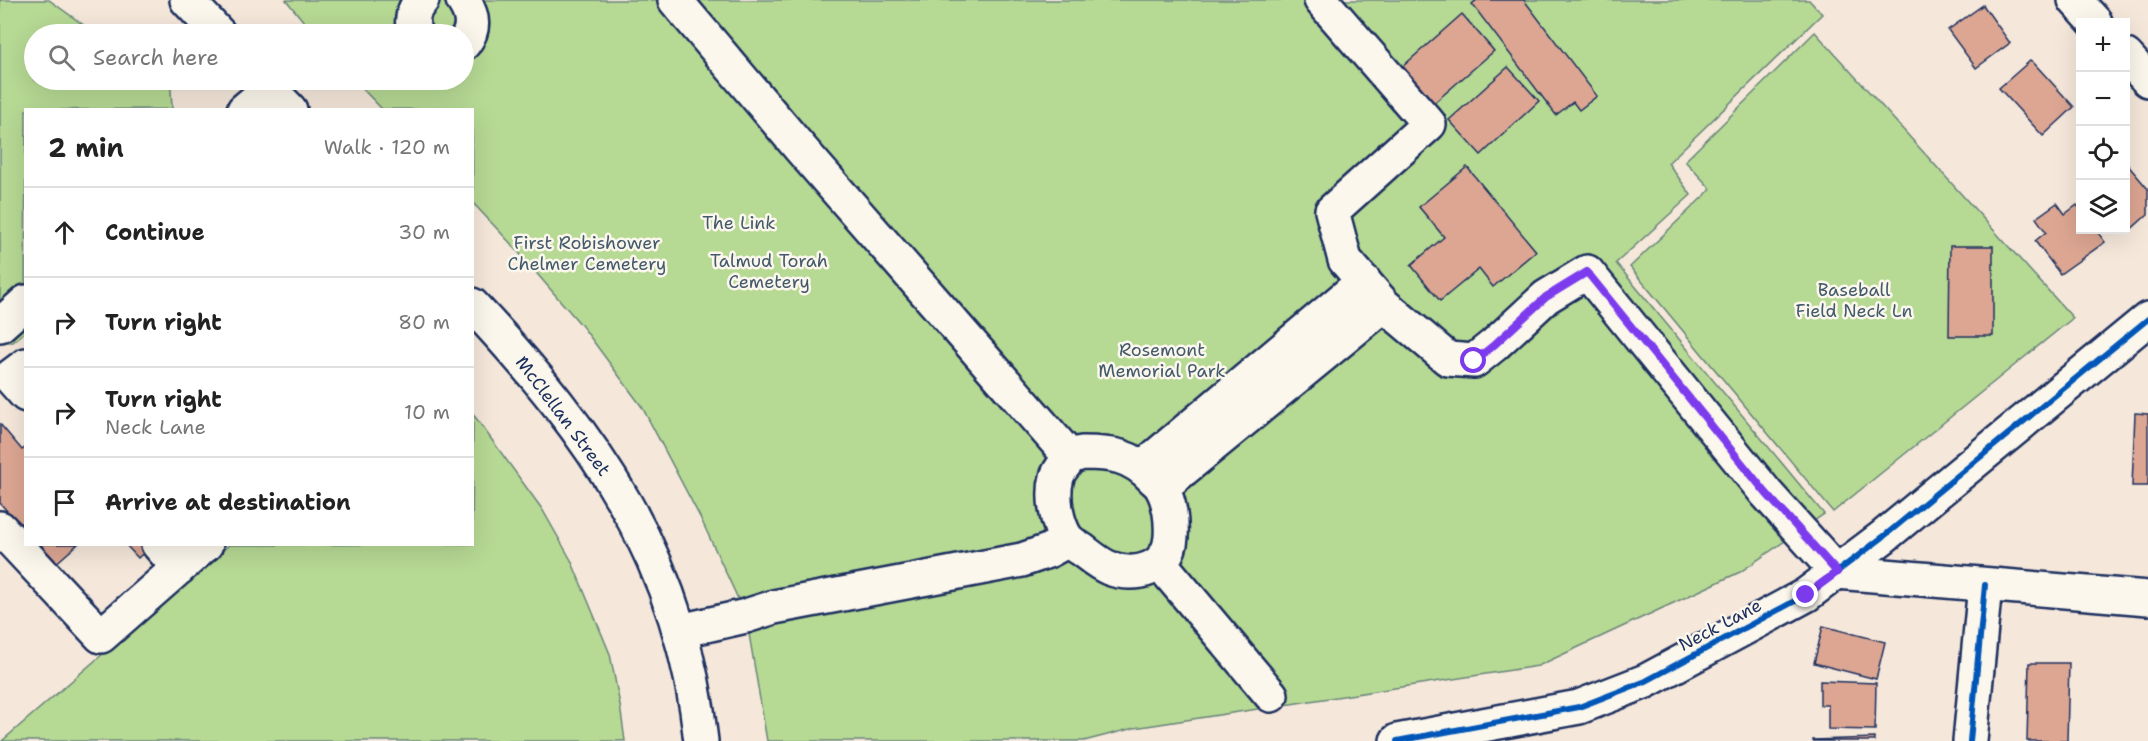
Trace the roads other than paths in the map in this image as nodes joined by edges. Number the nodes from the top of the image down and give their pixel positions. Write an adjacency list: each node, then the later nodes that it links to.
1 (187, 0): 8 (street)
2 (422, 0): 9 (street)
3 (463, 0): 10 (street)
4 (675, 0): 20 (street)
5 (1321, 0): 15 (street)
6 (2075, 0): 7 (street)
7 (2091, 18)
8 (210, 24)
9 (413, 24)
10 (471, 24)
11 (2130, 60): 12 (street)
12 (2148, 80)
13 (274, 92): 14 (street)
14 (247, 108)
15 (1374, 293): 21 (street); 27 (street)
16 (24, 304): 19 (street)
17 (474, 309): 30 (street, McClellan Street)
18 (2148, 319): 27 (street, Neck Lane)
19 (0, 325)
20 (1070, 457): 21 (street); 23 (street)
21 (1152, 477): 26 (street)
22 (0, 528): 25 (street)
23 (1068, 540): 26 (street); 30 (street)
24 (200, 546): 25 (street)
25 (169, 556)
26 (1160, 563): 31 (street)
27 (1837, 572): 28 (street); 33 (street, Neck Lane)
28 (1985, 585): 29 (street); 34 (street)
29 (2148, 598)
30 (680, 631): 32 (street, McClellan Street)
31 (1271, 695)
32 (701, 741)
33 (1397, 741)
34 (1970, 741)

